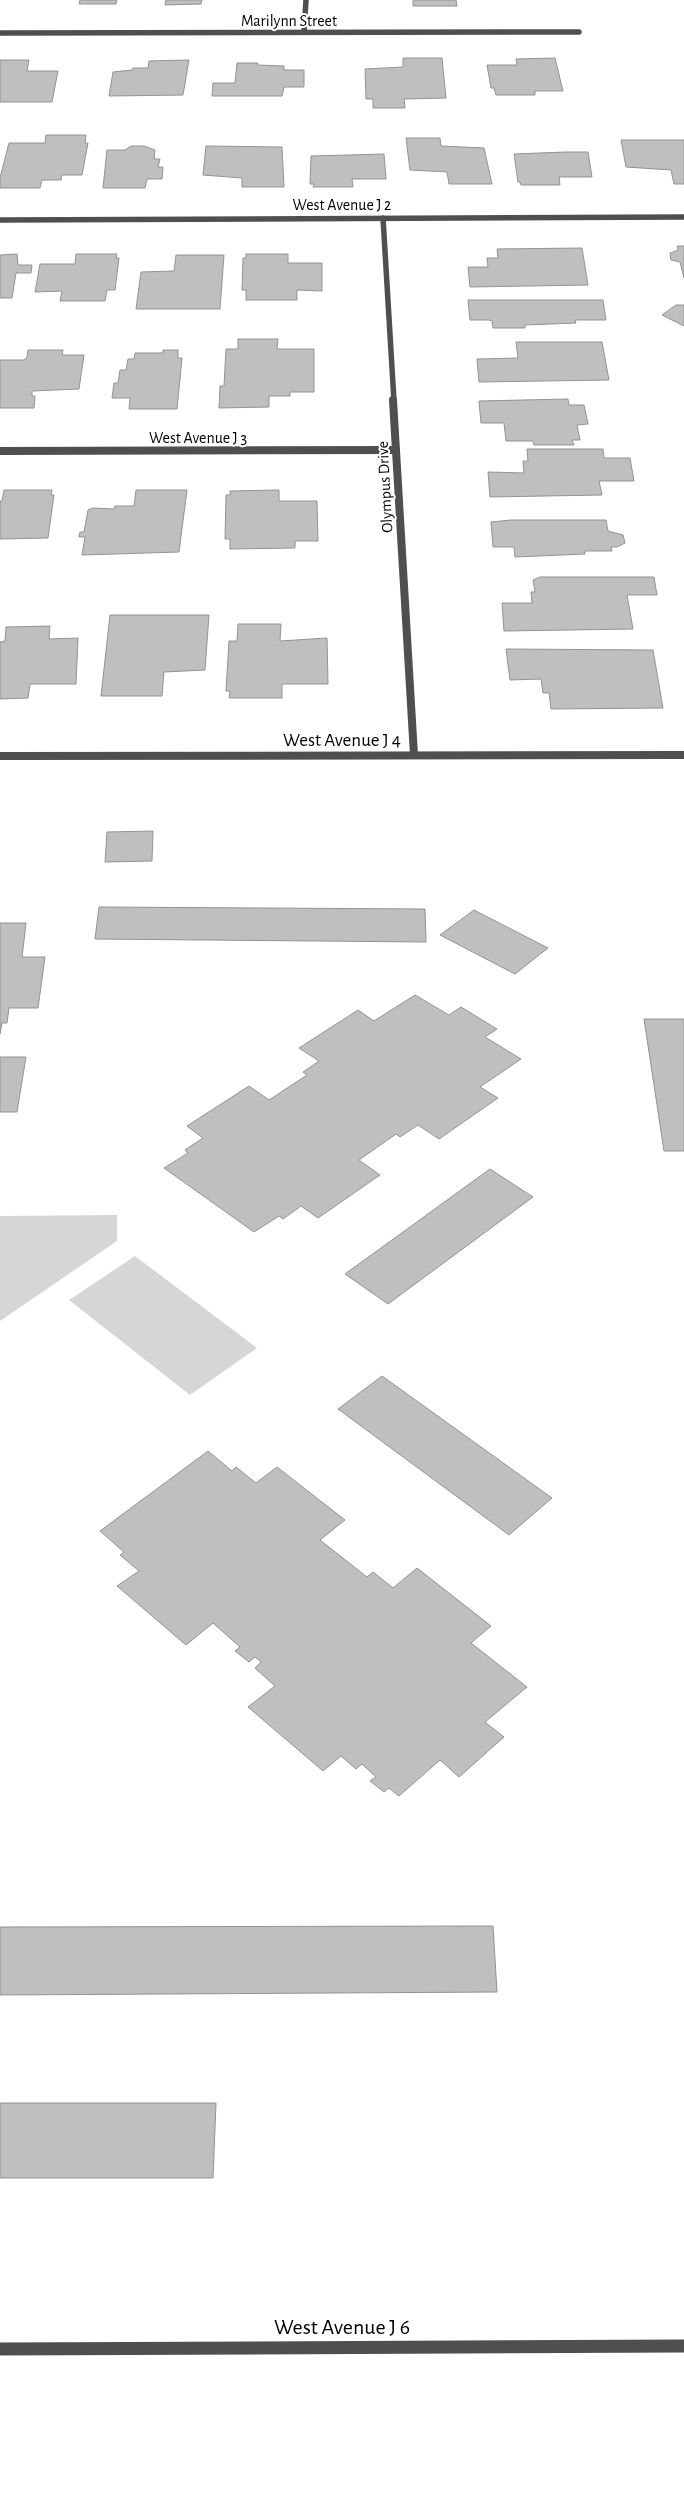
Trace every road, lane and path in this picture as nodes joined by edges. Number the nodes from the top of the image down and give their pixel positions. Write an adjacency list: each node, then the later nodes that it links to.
1 (306, 0): 2 (street)
2 (304, 32): 3 (street, Marilynn Street); 4 (street, Marilynn Street)
3 (579, 32)
4 (0, 33)
5 (684, 217): 6 (street, West Avenue J 2)
6 (383, 218): 7 (street, West Avenue J 2); 8 (street, Olympus Drive)
7 (0, 220)
8 (396, 450): 9 (street, West Avenue J 3); 10 (street, Olympus Drive)
9 (0, 451)
10 (414, 755): 11 (street, West Avenue J 4); 12 (street, West Avenue J 4)
11 (684, 755)
12 (0, 756)
13 (684, 2346): 14 (street, West Avenue J 6)
14 (0, 2349)

